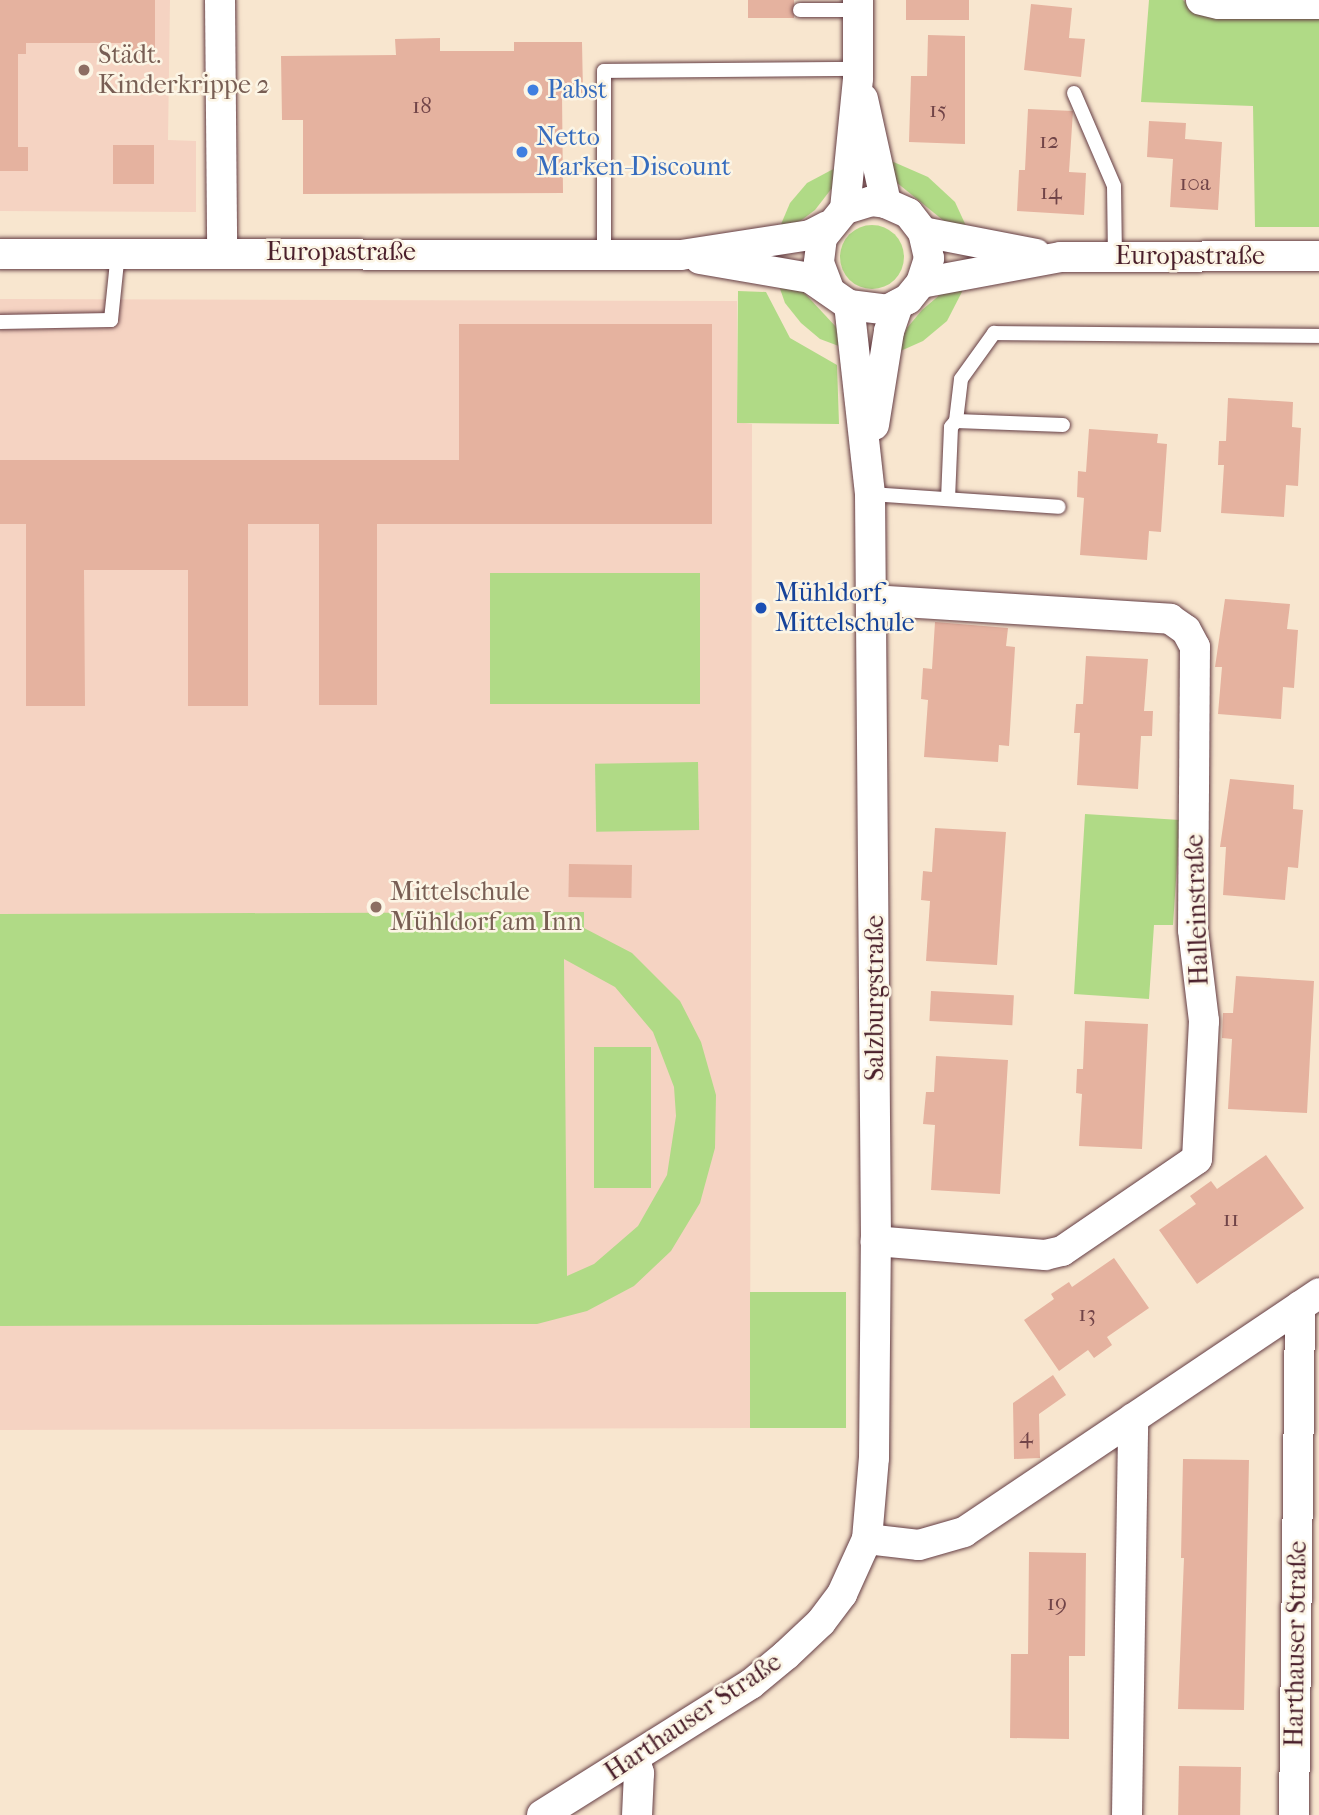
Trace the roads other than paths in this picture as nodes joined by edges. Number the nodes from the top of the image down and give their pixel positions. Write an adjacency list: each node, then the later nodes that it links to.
1 (220, 0): 11 (street)
2 (1201, 0): 3 (street)
3 (1319, 4)
4 (858, 5): 5 (lane); 6 (street)
5 (800, 10)
6 (858, 74): 8 (street); 9 (street); 14 (lane)
7 (1074, 93): 18 (lane)
8 (886, 203): 9 (street); 10 (street)
9 (837, 218): 15 (street, Europastraße); 20 (street)
10 (923, 232): 17 (street, Europastraße); 19 (street)
11 (222, 251): 12 (street, Europastraße); 14 (street, Europastraße)
12 (118, 252): 13 (street, Europastraße); 22 (lane)
13 (0, 254)
14 (604, 254): 15 (street, Europastraße)
15 (681, 255): 20 (street, Europastraße)
16 (1319, 256): 18 (street, Europastraße)
17 (1061, 257): 18 (street, Europastraße); 19 (street, Europastraße)
18 (1115, 257)
19 (921, 283): 21 (street)
20 (839, 296): 21 (street); 26 (street, Salzburgstraße)
21 (898, 305): 26 (street, Salzburgstraße)
22 (0, 322)
23 (1319, 336): 24 (lane)
24 (956, 421): 25 (lane); 28 (lane)
25 (1063, 425)
26 (869, 457): 27 (street, Salzburgstraße)
27 (870, 494): 28 (lane); 30 (street, Salzburgstraße)
28 (948, 499): 29 (lane)
29 (1059, 507)
30 (871, 600): 31 (street, Salzburgstraße); 31 (street, Halleinstraße)
31 (876, 1241): 34 (street, Salzburgstraße)
32 (1310, 1299): 33 (street, Harthauser Straße); 39 (street, Harthauser Straße)
33 (1133, 1418): 34 (street, Harthauser Straße); 38 (street)
34 (867, 1539): 35 (street, Harthauser Straße)
35 (635, 1760): 36 (street, Harthauser Straße); 37 (street)
36 (542, 1815)
37 (637, 1815)
38 (1127, 1815)
39 (1294, 1815)

